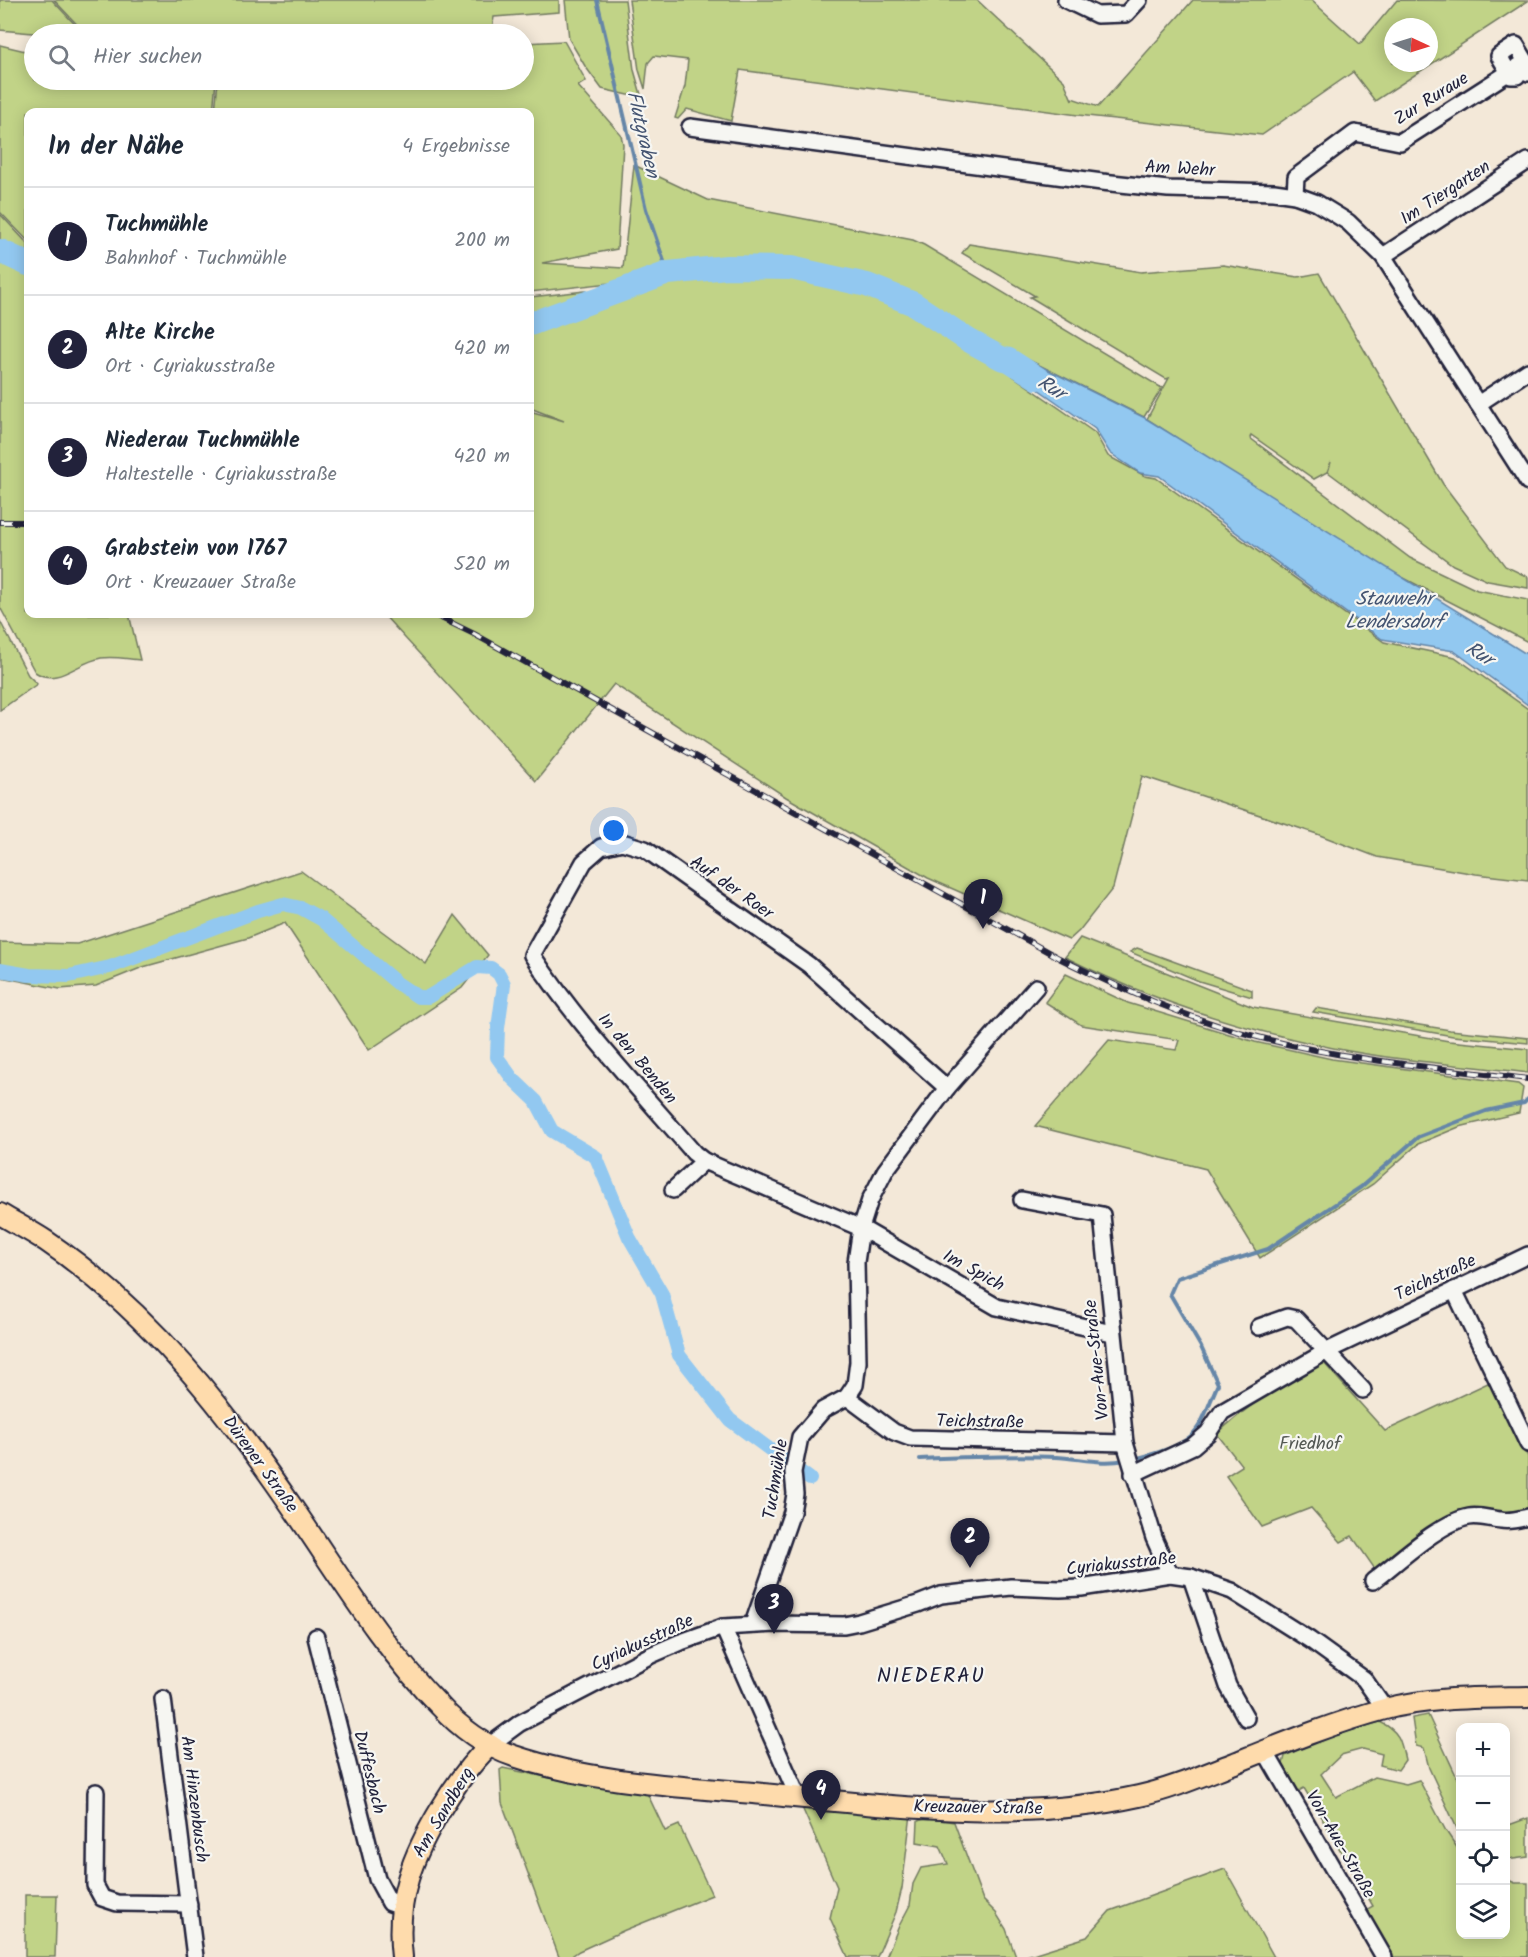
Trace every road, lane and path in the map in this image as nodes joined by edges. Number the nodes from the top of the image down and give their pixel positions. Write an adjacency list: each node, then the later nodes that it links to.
1 (1066, 0): 2 (street)
2 (1139, 0)
3 (1528, 65): 4 (street)
4 (1509, 72): 5 (street); 6 (street); 9 (street, Zur Ruraue)
5 (1528, 73)
6 (1528, 78)
7 (690, 127): 9 (street, Am Wehr)
8 (1528, 161): 10 (street, Im Tiergarten)
9 (1295, 195): 10 (street, Am Wehr)
10 (1383, 256): 12 (street, Am Wehr)
11 (1528, 371): 12 (street)
12 (1478, 404): 13 (street, Am Wehr)
13 (1528, 482)
14 (546, 976): 16 (street, Auf der Roer); 17 (street, In den Benden)
15 (1036, 987): 16 (street)
16 (947, 1088): 21 (street)
17 (704, 1161): 18 (street); 21 (street, In den Benden)
18 (673, 1190)
19 (1022, 1200): 25 (street, Von-Aue-Straße)
20 (0, 1214): 42 (main road, Dürener Straße)
21 (861, 1228): 25 (street, Im Spich); 28 (street)
22 (1528, 1255): 23 (street, Teichstraße)
23 (1454, 1290): 26 (street, Teichstraße); 29 (street)
24 (1259, 1327): 26 (street)
25 (1112, 1333): 30 (street, Von-Aue-Straße)
26 (1327, 1351): 27 (street); 30 (street, Teichstraße)
27 (1363, 1390)
28 (847, 1397): 30 (street, Teichstraße); 35 (street, Tuchmühle)
29 (1528, 1444)
30 (1129, 1459): 32 (street, Von-Aue-Straße)
31 (1528, 1517): 34 (street)
32 (1170, 1574): 33 (street, Cyriakusstraße); 35 (street, Cyriakusstraße)
33 (1191, 1576): 40 (street, Cyriakusstraße); 41 (street)
34 (1373, 1581)
35 (753, 1624): 36 (street, Cyriakusstraße)
36 (723, 1627): 42 (street, Cyriakusstraße); 45 (street)
37 (316, 1637): 47 (street, Duffesbach)
38 (1528, 1697): 40 (main road, Kreuzauer Straße)
39 (163, 1700): 46 (street, Am Hinzenbusch)
40 (1385, 1709): 43 (main road, Kreuzauer Straße)
41 (1246, 1718)
42 (490, 1745): 45 (main road, Kreuzauer Straße); 47 (main road, Am Sandberg)
43 (1264, 1751): 45 (main road, Kreuzauer Straße); 50 (street, Von-Aue-Straße)
44 (96, 1792): 46 (street)
45 (798, 1797)
46 (189, 1904): 48 (street, Am Hinzenbusch)
47 (402, 1906): 49 (main road, Am Sandberg)
48 (195, 1957)
49 (402, 1957)
50 (1384, 1957)

